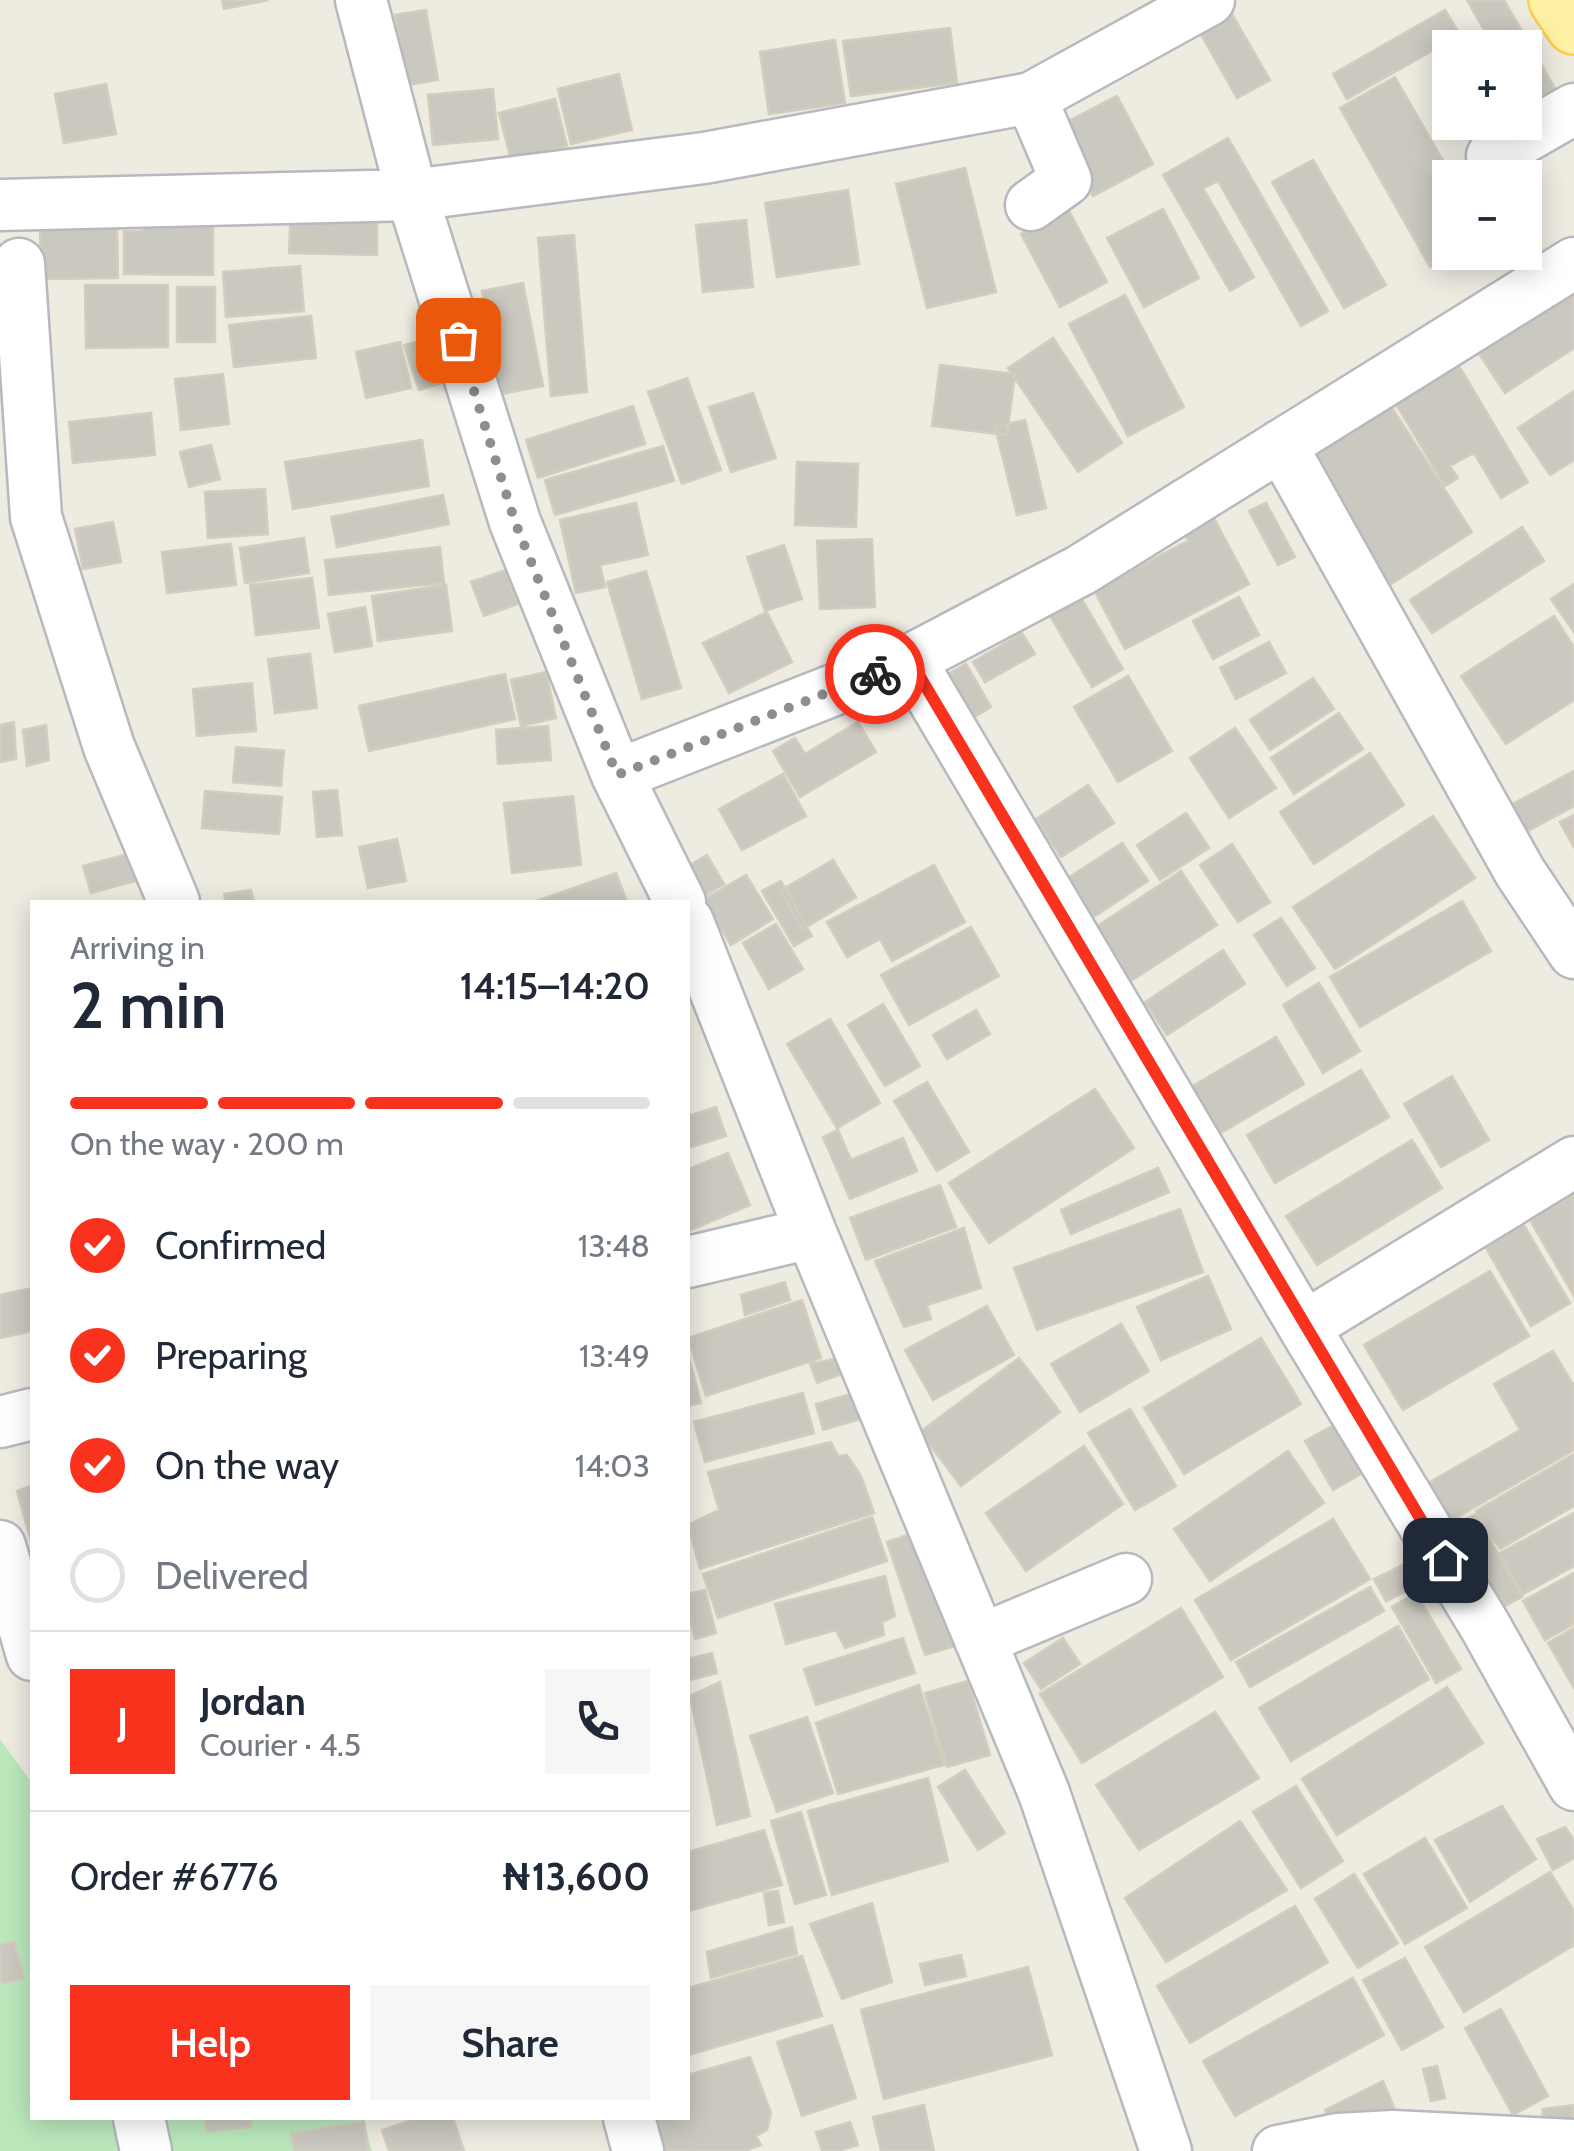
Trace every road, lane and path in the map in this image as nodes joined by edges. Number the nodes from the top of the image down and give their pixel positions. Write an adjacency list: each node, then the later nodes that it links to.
1 (361, 0): 8 (street)
2 (1209, 0): 5 (street)
3 (1557, 0): 4 (main road)
4 (1574, 26)
5 (1031, 98): 8 (street); 10 (street)
6 (1574, 109): 7 (street)
7 (1492, 156)
8 (412, 195): 9 (street); 15 (street)
9 (0, 205)
10 (1031, 206)
11 (1574, 263): 13 (street)
12 (19, 264): 16 (street)
13 (1281, 445): 14 (street); 19 (street)
14 (910, 660): 15 (street); 23 (street)
15 (617, 775): 17 (street)
16 (173, 900)
17 (679, 900)
18 (690, 927): 21 (street)
19 (1574, 953)
20 (1574, 1162): 23 (street)
21 (812, 1233): 22 (street); 28 (street)
22 (690, 1262)
23 (1304, 1327): 30 (street)
24 (30, 1414): 25 (street)
25 (0, 1422)
26 (0, 1546): 29 (street)
27 (1126, 1579): 28 (street)
28 (980, 1640): 36 (street)
29 (30, 1648)
30 (1574, 1785)
31 (139, 2120): 34 (street)
32 (630, 2120): 35 (street)
33 (1574, 2146): 37 (street)
34 (146, 2151)
35 (638, 2151)
36 (1166, 2151)
37 (1278, 2151)

